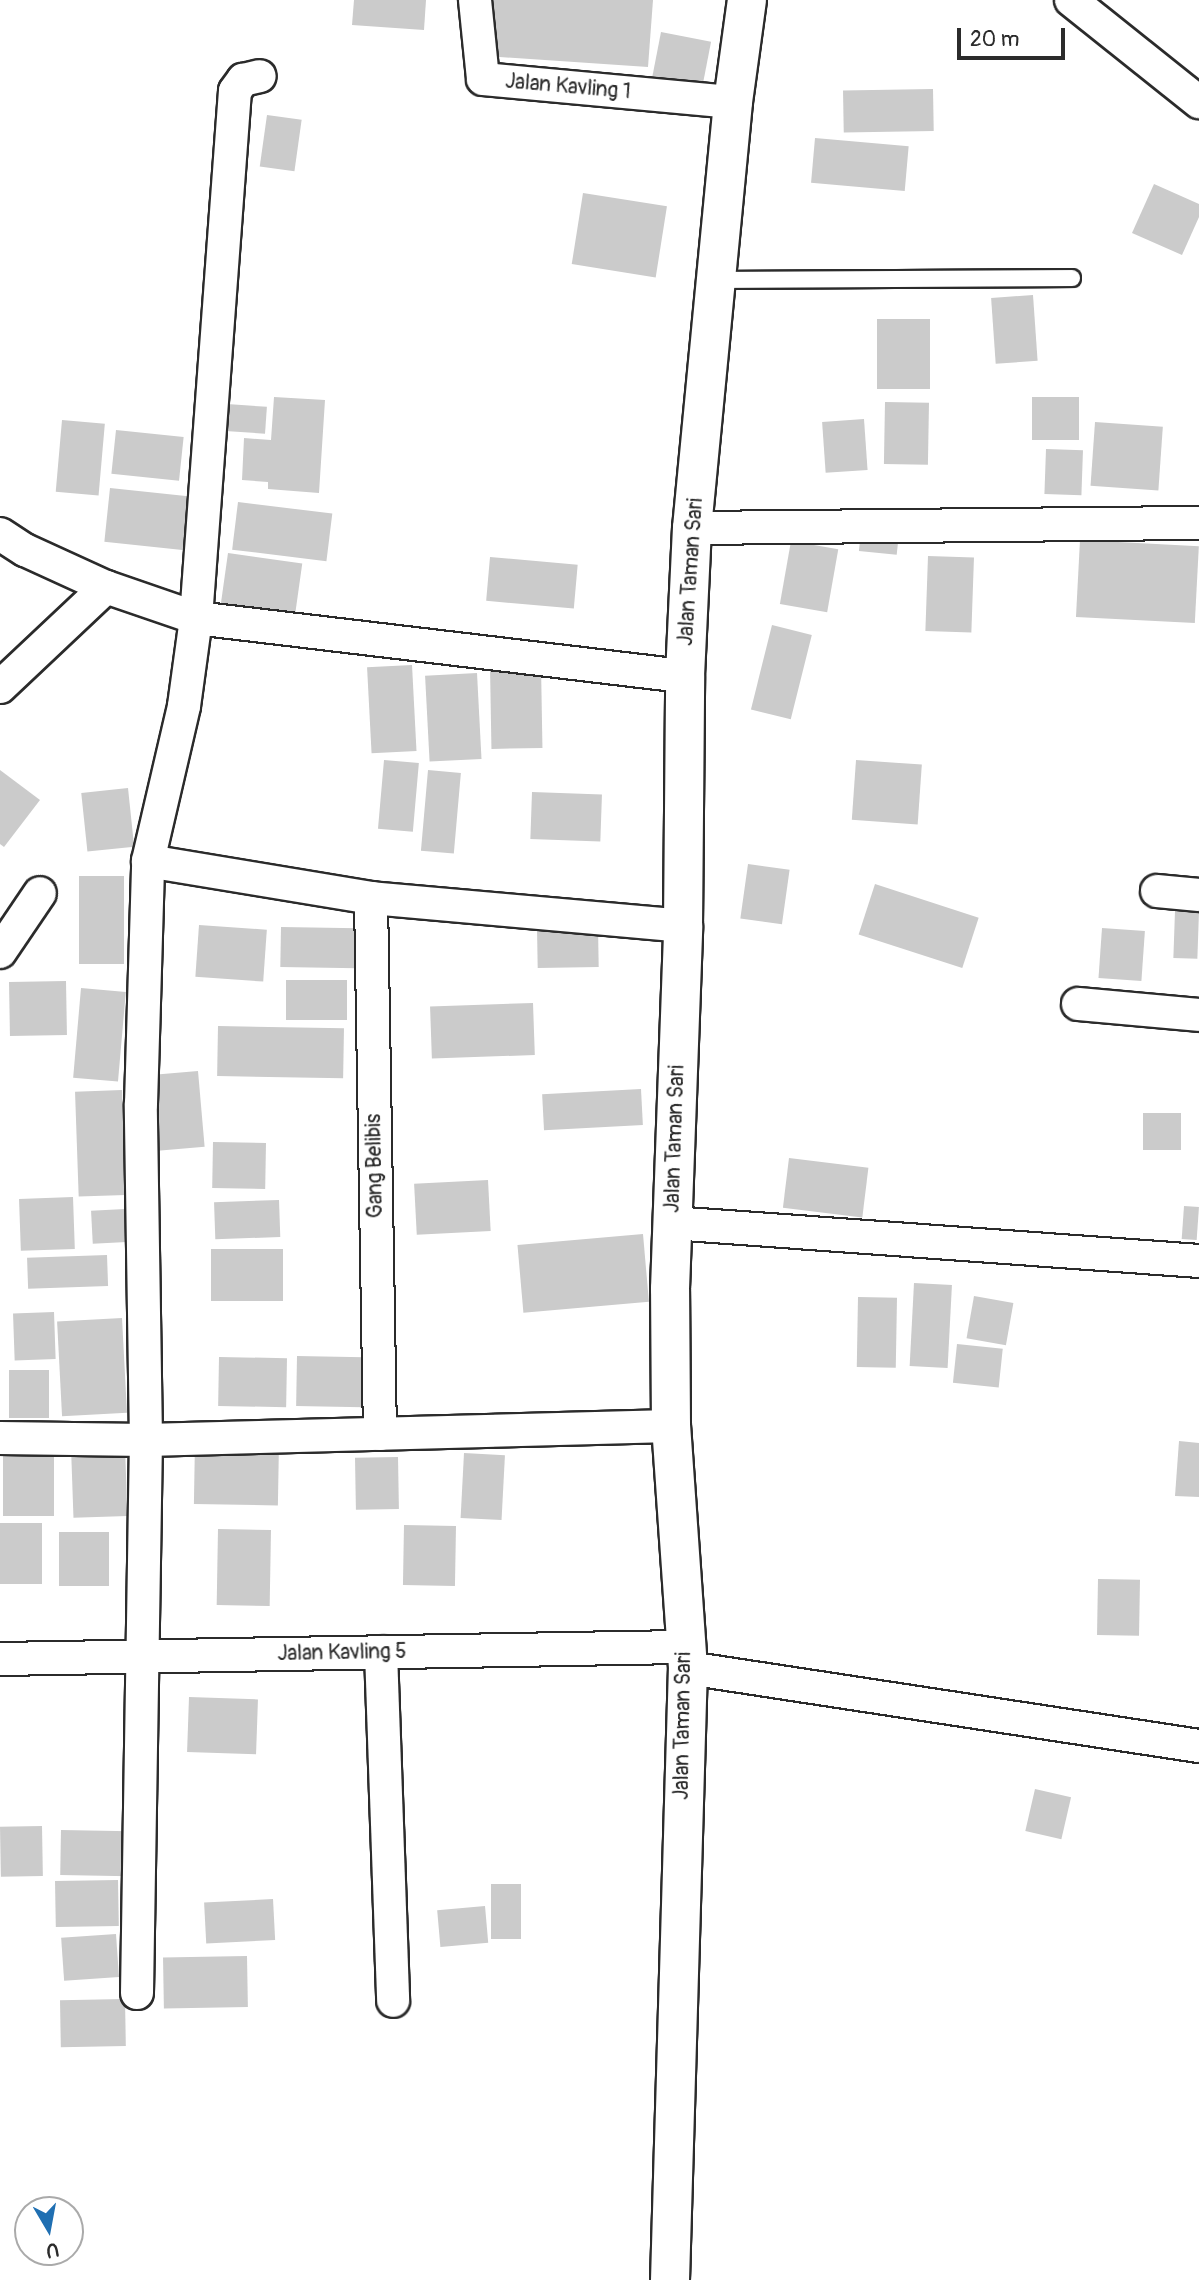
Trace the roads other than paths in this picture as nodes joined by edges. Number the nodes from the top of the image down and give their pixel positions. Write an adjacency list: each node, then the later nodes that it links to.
1 (475, 0): 5 (street, Jalan Kavling 1)
2 (747, 0): 5 (street, Jalan Taman Sari)
3 (1071, 0): 6 (street)
4 (260, 76): 13 (street)
5 (733, 102): 8 (street, Jalan Taman Sari)
6 (1199, 102)
7 (1072, 278): 8 (lane)
8 (719, 280): 10 (street, Jalan Taman Sari)
9 (1199, 523): 10 (street)
10 (692, 528): 14 (street, Jalan Taman Sari)
11 (0, 534): 12 (street)
12 (106, 587): 13 (street); 15 (street)
13 (196, 618): 14 (street); 16 (street)
14 (685, 676): 21 (street, Jalan Taman Sari)
15 (0, 687)
16 (148, 861): 20 (street); 30 (street)
17 (1157, 891): 19 (street)
18 (40, 893): 22 (street)
19 (1199, 895)
20 (371, 898): 21 (street); 28 (street, Gang Belibis)
21 (683, 926): 25 (street, Jalan Taman Sari)
22 (0, 952)
23 (1078, 1004): 24 (street)
24 (1199, 1015)
25 (672, 1223): 26 (street); 27 (street, Jalan Taman Sari)
26 (1199, 1261)
27 (671, 1426): 28 (street); 33 (street, Jalan Taman Sari)
28 (380, 1434): 30 (street)
29 (0, 1437): 30 (street)
30 (146, 1440): 32 (street)
31 (381, 1652): 32 (street, Jalan Kavling 5); 33 (street, Jalan Kavling 5); 37 (street)
32 (145, 1656): 34 (street, Jalan Kavling 5); 36 (street)
33 (686, 1657): 35 (street, Jalan Kavling 5); 38 (street, Jalan Taman Sari)
34 (0, 1659)
35 (1199, 1746)
36 (137, 1993)
37 (393, 2001)
38 (670, 2280)

